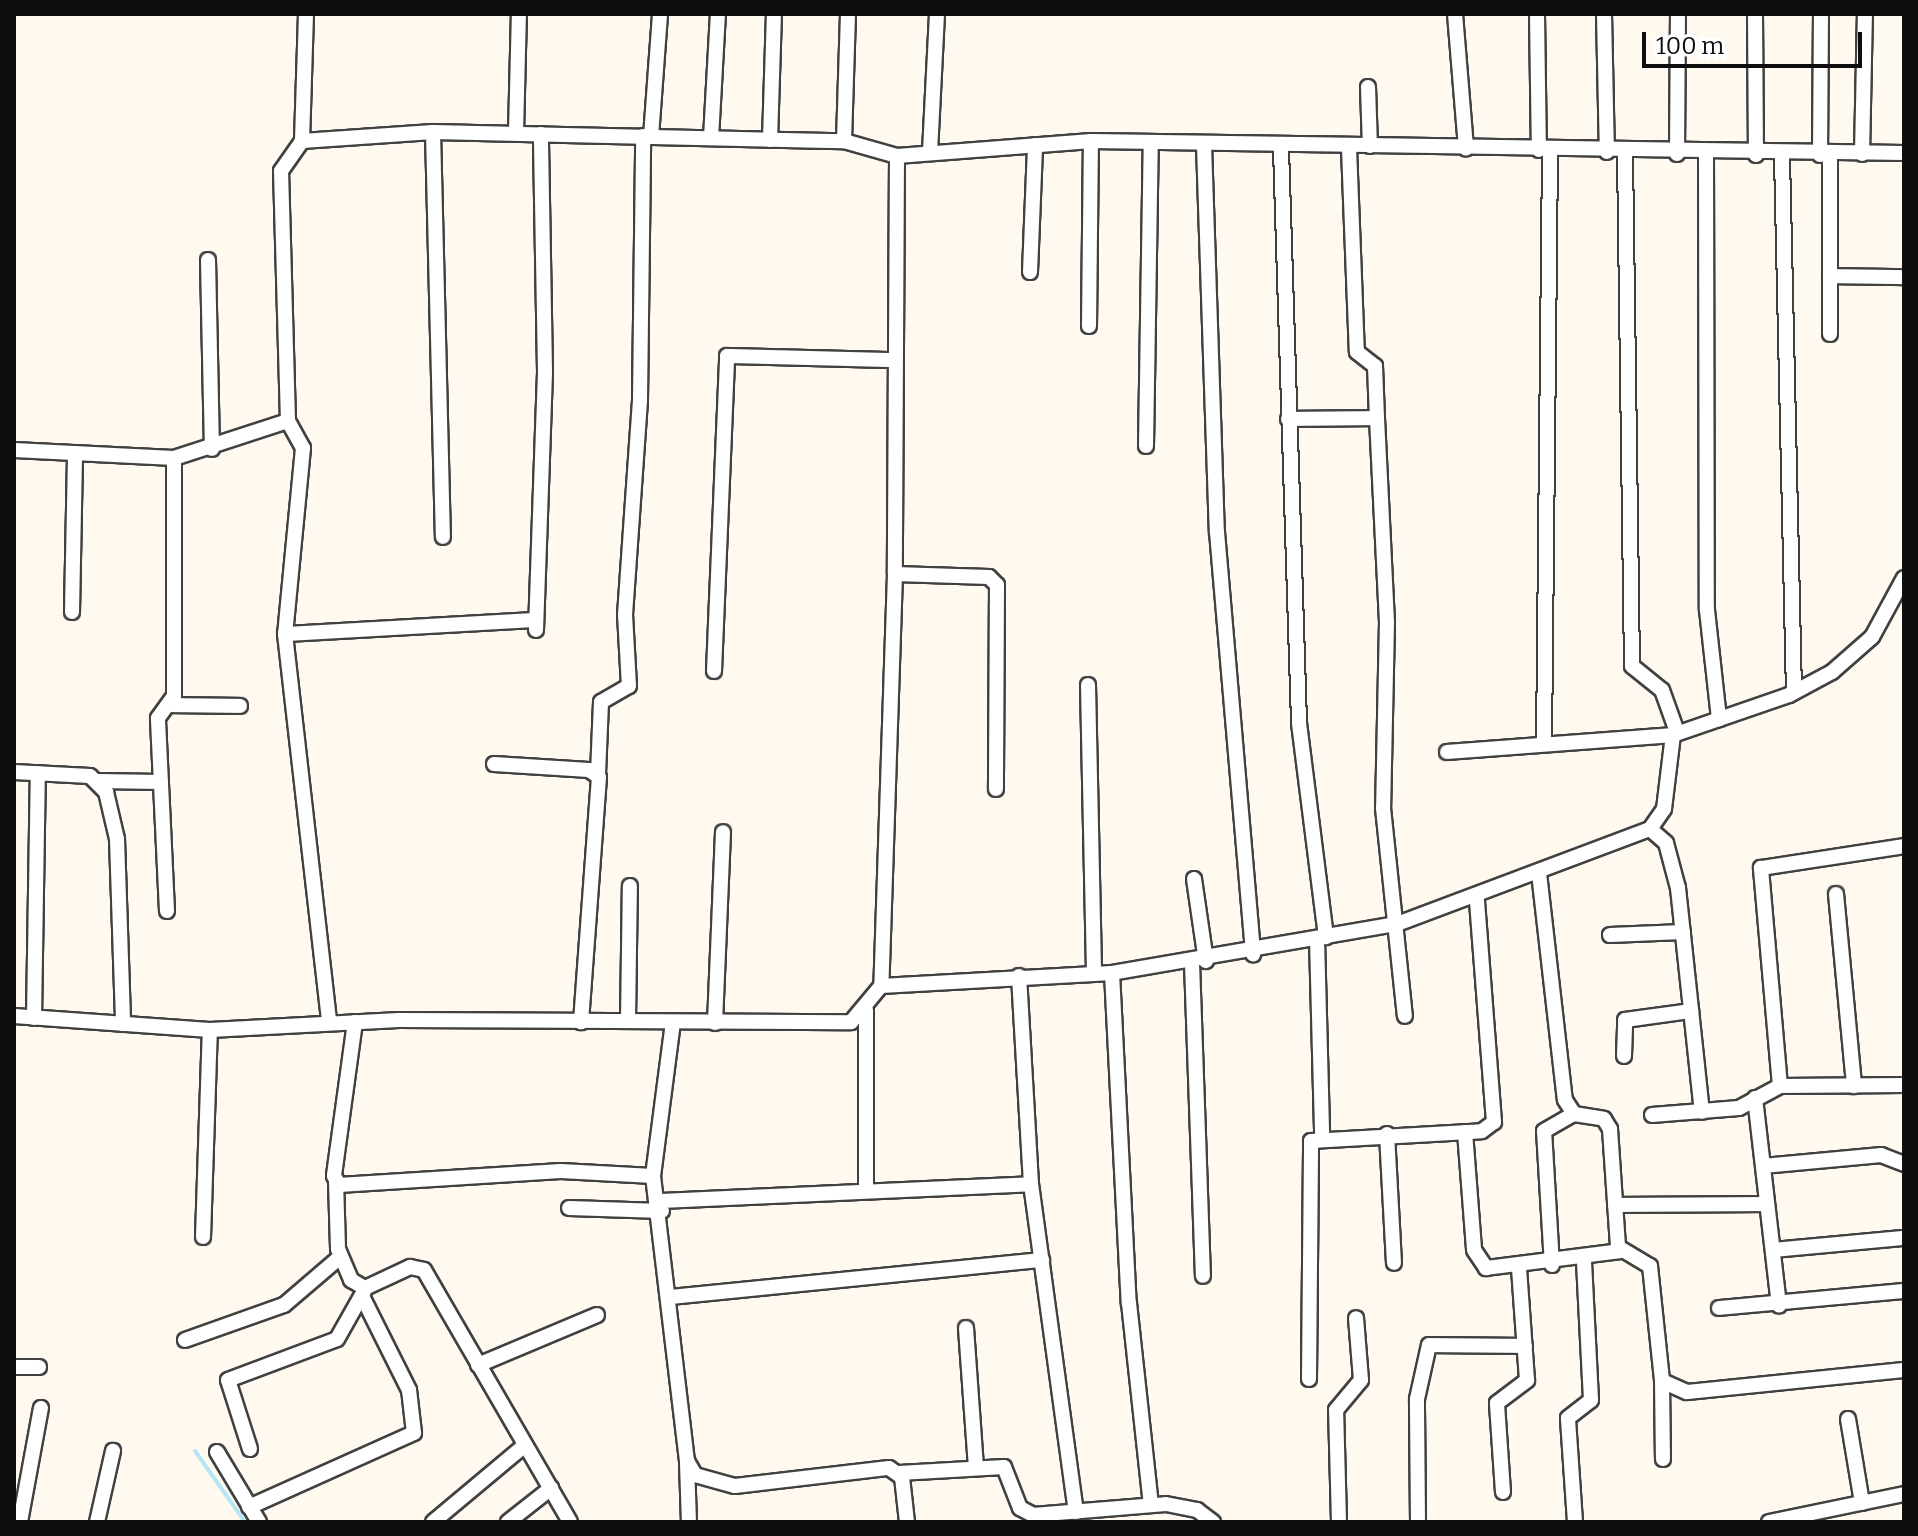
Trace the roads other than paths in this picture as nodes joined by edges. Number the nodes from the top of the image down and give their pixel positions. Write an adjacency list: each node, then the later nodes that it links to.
1 (306, 14): 22 (street)
2 (519, 14): 17 (street)
3 (660, 14): 19 (street)
4 (718, 14): 20 (street)
5 (774, 14): 21 (street)
6 (848, 14): 23 (street)
7 (937, 14): 33 (street)
8 (1455, 14): 31 (street)
9 (1537, 14): 32 (street)
10 (1604, 14): 34 (street)
11 (1678, 14): 37 (street)
12 (1755, 14): 40 (street)
13 (1821, 14): 41 (street)
14 (1865, 14): 39 (street)
15 (1368, 87): 28 (street)
16 (433, 132): 17 (street); 22 (street); 59 (street)
17 (516, 133): 18 (street)
18 (541, 134): 19 (street); 63 (street)
19 (647, 136): 20 (street); 76 (street)
20 (711, 138): 21 (street)
21 (770, 140): 23 (street)
22 (302, 141): 53 (street)
23 (844, 141): 42 (street)
24 (1091, 141): 25 (street); 26 (street); 48 (street)
25 (1151, 144): 27 (street); 54 (street)
26 (1035, 145): 33 (street); 45 (street)
27 (1204, 145): 30 (street); 93 (street)
28 (1370, 146): 29 (street); 31 (street)
29 (1349, 148): 30 (street); 51 (street)
30 (1281, 149): 52 (street)
31 (1466, 149): 32 (street)
32 (1544, 150): 34 (street); 71 (street)
33 (930, 152): 42 (street)
34 (1607, 152): 35 (street)
35 (1625, 153): 37 (street); 70 (street)
36 (1904, 153): 39 (street)
37 (1677, 154): 38 (street)
38 (1706, 154): 40 (street); 69 (street)
39 (1862, 154): 41 (street)
40 (1756, 155): 43 (street)
41 (1825, 155): 43 (street); 46 (street)
42 (897, 156): 50 (street)
43 (1782, 156): 66 (street)
44 (208, 260): 55 (street)
45 (1030, 272)
46 (1830, 276): 47 (street); 49 (street)
47 (1904, 277)
48 (1089, 326)
49 (1830, 334)
50 (891, 360): 60 (street); 64 (street)
51 (1377, 418): 52 (street); 89 (street)
52 (1288, 419): 92 (street)
53 (288, 421): 55 (street); 63 (street)
54 (1146, 446)
55 (212, 449): 58 (street)
56 (14, 450): 57 (street)
57 (75, 453): 58 (street); 62 (street)
58 (174, 458): 67 (street)
59 (443, 537)
60 (895, 574): 79 (street); 98 (street)
61 (1904, 578): 66 (street)
62 (72, 612)
63 (285, 634): 105 (street)
64 (714, 671)
65 (1088, 685): 96 (street)
66 (1794, 692): 69 (street)
67 (172, 705): 68 (street); 78 (street)
68 (240, 706)
69 (1719, 719): 70 (street)
70 (1675, 733): 71 (street); 80 (street)
71 (1544, 744): 72 (street)
72 (1447, 752)
73 (494, 764): 76 (street)
74 (14, 772): 75 (street)
75 (38, 773): 77 (street); 103 (street)
76 (598, 774): 107 (street)
77 (98, 781): 78 (street); 110 (street)
78 (161, 782): 88 (street)
79 (996, 789)
80 (1650, 829): 83 (street); 90 (street)
81 (723, 832): 109 (street)
82 (1904, 846): 114 (street)
83 (1539, 873): 87 (street); 118 (street)
84 (1194, 879): 94 (street)
85 (630, 886): 104 (street)
86 (1836, 894): 115 (street)
87 (1477, 899): 89 (street); 120 (street)
88 (167, 911)
89 (1397, 924): 92 (street); 102 (street)
90 (1683, 932): 91 (street); 100 (street)
91 (1610, 935)
92 (1321, 938): 93 (street); 122 (street)
93 (1253, 954): 94 (street)
94 (1199, 962): 95 (street); 143 (street)
95 (1112, 973): 96 (street); 174 (street)
96 (1094, 974): 97 (street)
97 (1019, 976): 98 (street); 127 (street)
98 (881, 986): 99 (street)
99 (866, 1010): 109 (street); 128 (street)
100 (1691, 1011): 112 (street); 117 (street)
101 (14, 1016): 103 (street)
102 (1405, 1016)
103 (34, 1018): 110 (street)
104 (628, 1021): 107 (street); 108 (street)
105 (329, 1022): 106 (street); 111 (street)
106 (355, 1022): 107 (street); 126 (street)
107 (581, 1022)
108 (673, 1023): 109 (street); 125 (street)
109 (715, 1023)
110 (123, 1024): 111 (street)
111 (210, 1030): 133 (street)
112 (1624, 1056)
113 (1904, 1085): 115 (street)
114 (1780, 1086): 115 (street); 116 (street)
115 (1854, 1086)
116 (1755, 1098): 117 (street); 124 (street)
117 (1702, 1112): 119 (street)
118 (1574, 1114): 130 (street); 141 (street)
119 (1652, 1115)
120 (1465, 1132): 121 (street); 142 (street)
121 (1387, 1134): 122 (street); 140 (street)
122 (1322, 1136): 158 (street)
123 (1904, 1164): 124 (street)
124 (1763, 1166): 129 (street)
125 (653, 1176): 126 (street); 131 (street)
126 (336, 1181): 137 (street)
127 (1031, 1184): 128 (street); 138 (street)
128 (866, 1189): 131 (street)
129 (1767, 1204): 130 (street); 135 (street)
130 (1615, 1205): 136 (street)
131 (661, 1206): 132 (street); 146 (street)
132 (569, 1208)
133 (203, 1237)
134 (1902, 1238): 135 (street)
135 (1773, 1250): 147 (street)
136 (1620, 1251): 139 (street); 159 (street)
137 (340, 1257): 145 (street); 152 (street)
138 (1042, 1260): 146 (street); 176 (street)
139 (1584, 1261): 141 (street); 189 (street)
140 (1394, 1263)
141 (1552, 1265): 142 (street)
142 (1519, 1268): 153 (street)
143 (1203, 1276)
144 (1904, 1291): 147 (street)
145 (364, 1293): 154 (street); 163 (street); 175 (street)
146 (670, 1297): 167 (street)
147 (1779, 1306): 148 (street)
148 (1719, 1308)
149 (597, 1315): 154 (street)
150 (1356, 1318): 187 (street)
151 (966, 1328): 168 (street)
152 (185, 1340)
153 (1525, 1346): 171 (street); 188 (street)
154 (478, 1365): 162 (street)
155 (14, 1367): 156 (street)
156 (39, 1367)
157 (1904, 1370): 159 (street)
158 (1309, 1379)
159 (1662, 1381): 166 (street)
160 (41, 1408): 178 (street)
161 (1848, 1419): 173 (street)
162 (524, 1446): 170 (street); 181 (street)
163 (250, 1449)
164 (113, 1451): 179 (street)
165 (217, 1452): 175 (street)
166 (1663, 1459)
167 (687, 1461): 169 (street); 184 (street)
168 (976, 1467): 169 (street); 177 (street)
169 (899, 1473): 185 (street)
170 (551, 1488): 182 (street); 183 (street)
171 (1503, 1492)
172 (1904, 1494): 173 (street)
173 (1862, 1503): 190 (street)
174 (1151, 1504): 176 (street); 186 (street)
175 (249, 1507): 180 (street)
176 (1080, 1515): 177 (street)
177 (1025, 1518)
178 (20, 1522)
179 (97, 1522)
180 (259, 1522)
181 (433, 1522)
182 (508, 1522)
183 (570, 1522)
184 (689, 1522)
185 (907, 1522)
186 (1213, 1522)
187 (1339, 1522)
188 (1418, 1522)
189 (1575, 1522)
190 (1769, 1522)

